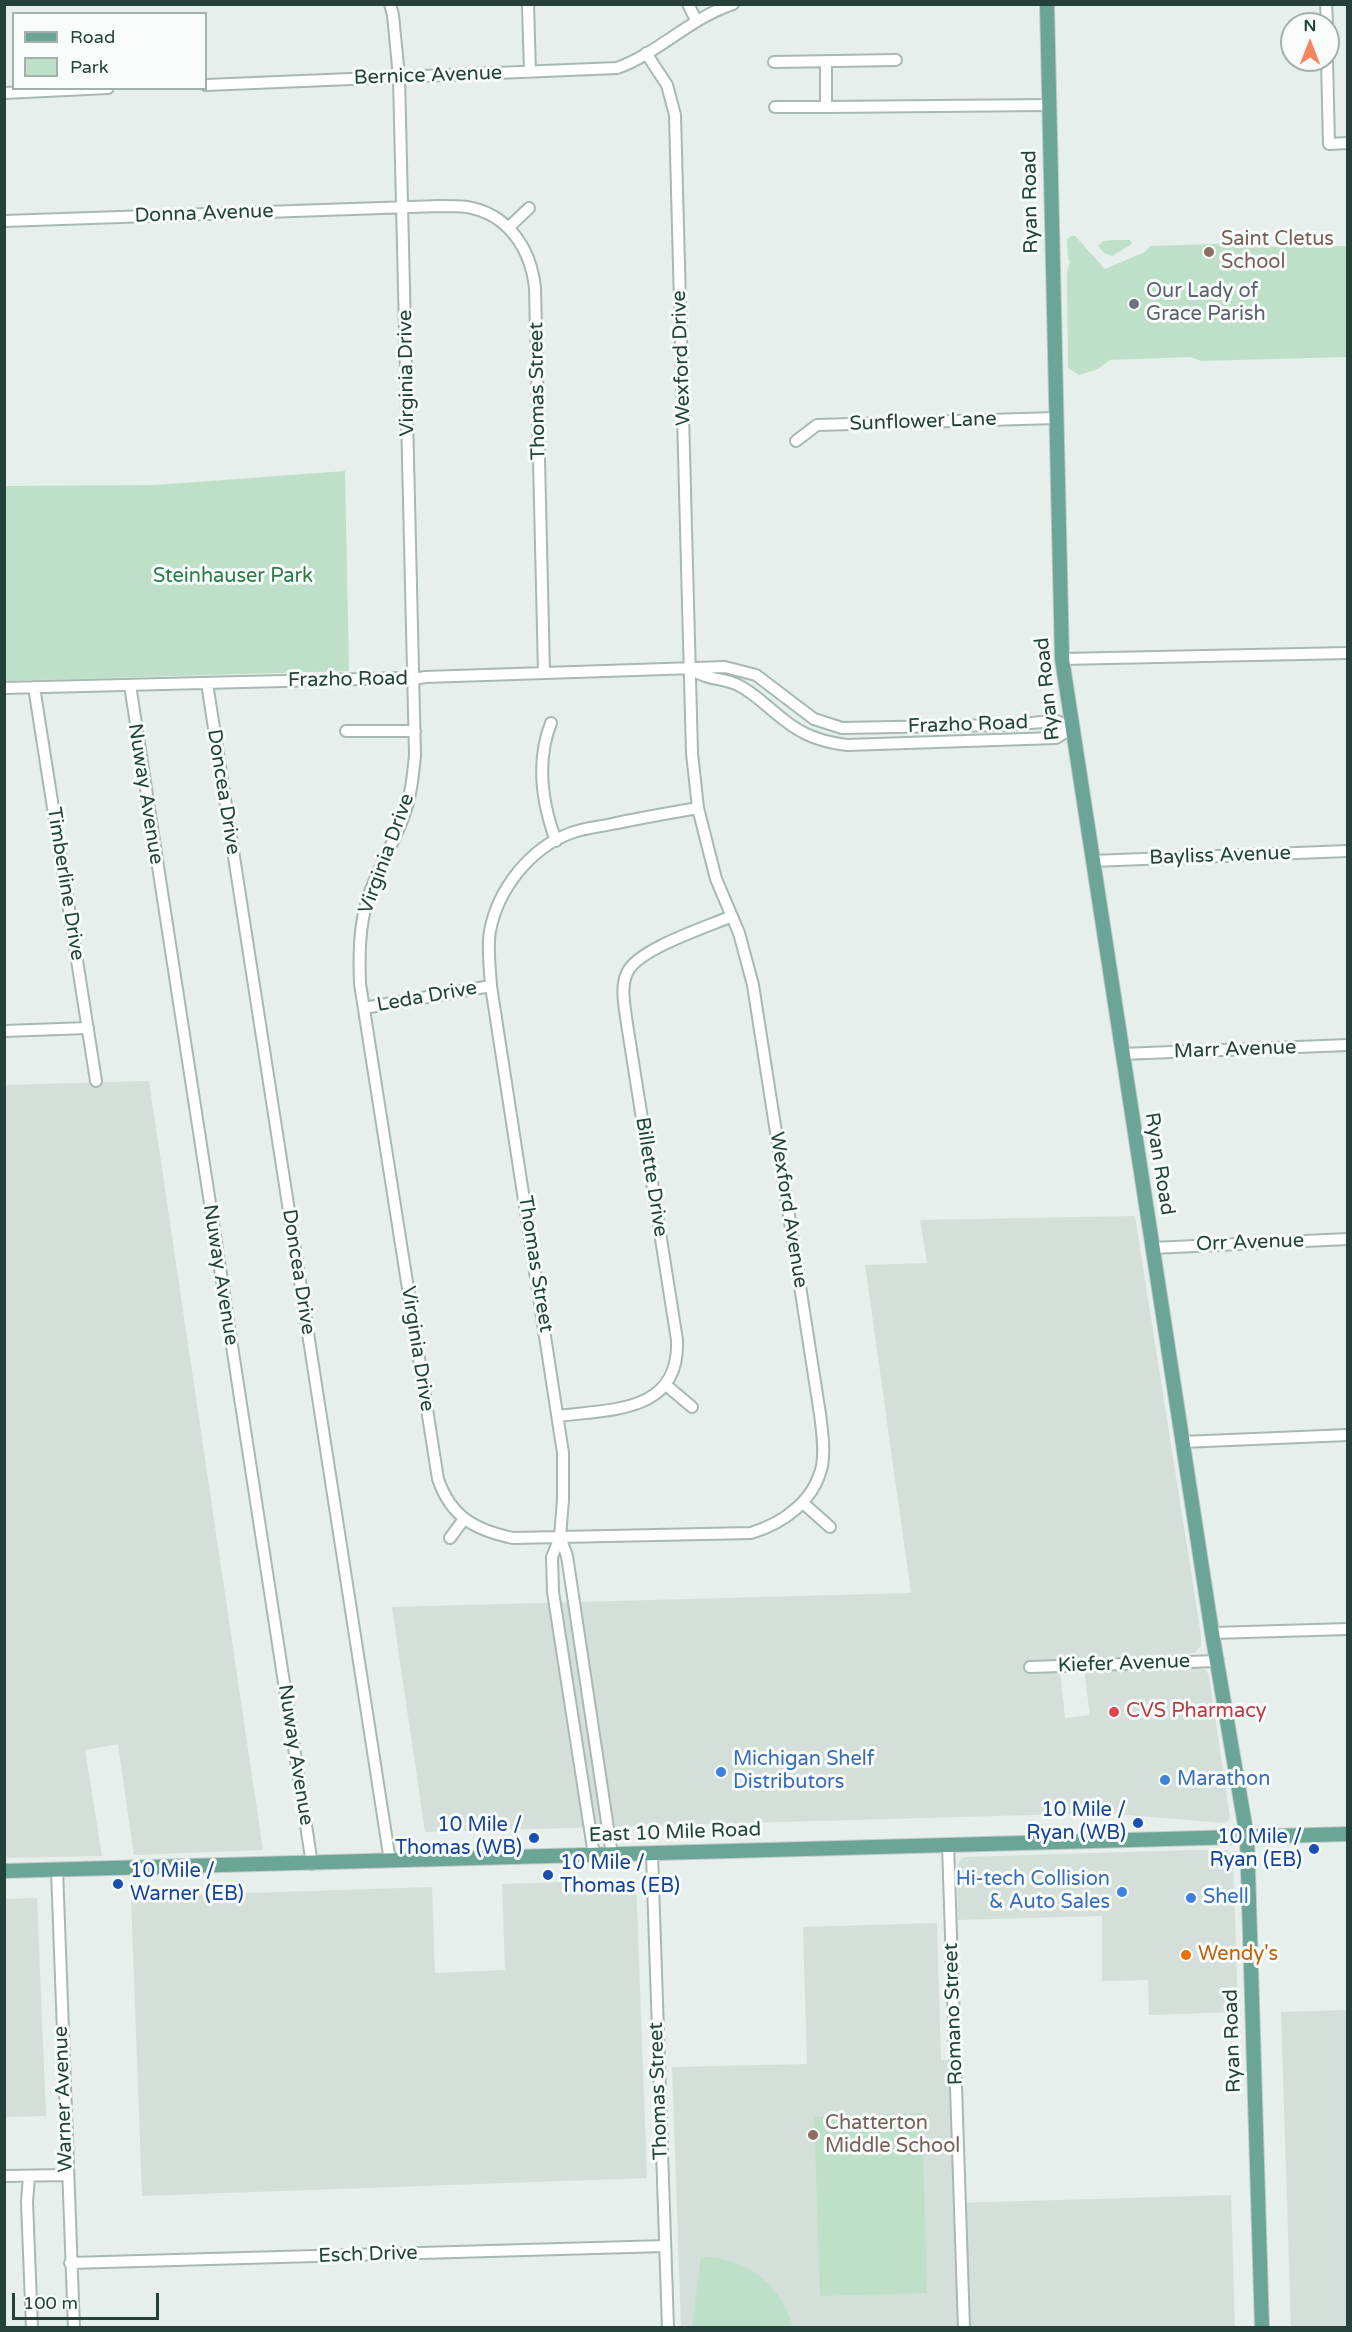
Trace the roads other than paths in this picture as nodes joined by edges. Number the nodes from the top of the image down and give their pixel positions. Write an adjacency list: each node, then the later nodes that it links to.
1 (390, 4): 13 (street, Virginia Drive)
2 (528, 4): 11 (street)
3 (688, 4): 6 (street)
4 (733, 4): 6 (street)
5 (1047, 4): 17 (main road, Ryan Road)
6 (696, 20): 7 (street, Bernice Avenue)
7 (646, 53): 11 (street, Bernice Avenue); 29 (street, Wexford Drive)
8 (896, 60): 9 (street)
9 (826, 61): 10 (street); 19 (street)
10 (774, 62)
11 (530, 72): 13 (street, Bernice Avenue)
12 (1327, 72): 20 (street)
13 (399, 77): 14 (street, Bernice Avenue); 21 (street, Virginia Drive)
14 (207, 85)
15 (66, 90): 16 (street)
16 (4, 93)
17 (1049, 105): 19 (street); 25 (main road, Ryan Road)
18 (775, 107): 19 (street)
19 (826, 107)
20 (1347, 143)
21 (403, 207): 23 (street, Donna Avenue); 24 (street, Thomas Street); 31 (street, Virginia Drive)
22 (529, 208): 24 (street)
23 (4, 221)
24 (508, 227): 30 (street, Thomas Street)
25 (1056, 418): 26 (street, Sunflower Lane); 28 (main road, Ryan Road)
26 (796, 441)
27 (1347, 653): 28 (street)
28 (1062, 659): 37 (main road, Ryan Road)
29 (690, 669): 30 (street, Frazho Road); 37 (street, Frazho Road); 37 (street, Frazho Road); 40 (street, Wexford Avenue)
30 (544, 673): 31 (street, Frazho Road)
31 (414, 680): 32 (street, Frazho Road); 39 (street, Virginia Drive)
32 (207, 683): 33 (street, Frazho Road); 78 (street, Doncea Drive)
33 (130, 686): 34 (street, Frazho Road); 79 (street, Nuway Avenue)
34 (34, 687): 35 (street, Frazho Road); 47 (street, Timberline Drive)
35 (4, 688)
36 (550, 723): 41 (street)
37 (1072, 728): 43 (main road, Ryan Road)
38 (346, 731): 39 (street)
39 (416, 731): 46 (street, Virginia Drive)
40 (698, 807): 41 (street, Thomas Street); 44 (street, Wexford Avenue)
41 (556, 841): 45 (street, Thomas Street)
42 (1347, 851): 43 (street, Bayliss Avenue)
43 (1092, 861): 50 (main road, Ryan Road)
44 (732, 916): 54 (street, Billette Drive); 59 (street, Wexford Avenue)
45 (491, 986): 46 (street, Leda Drive); 56 (street, Thomas Street)
46 (364, 1008): 60 (street, Virginia Drive)
47 (88, 1028): 48 (street); 51 (street, Timberline Drive)
48 (4, 1031)
49 (1347, 1045): 50 (street, Marr Avenue)
50 (1122, 1054): 53 (main road, Ryan Road)
51 (96, 1081)
52 (1347, 1239): 53 (street, Orr Avenue)
53 (1152, 1248): 58 (main road, Ryan Road)
54 (666, 1385): 55 (street); 56 (street)
55 (692, 1407)
56 (558, 1416): 62 (street, Thomas Street)
57 (1347, 1435): 58 (street)
58 (1182, 1442): 65 (main road, Ryan Road)
59 (803, 1503): 61 (street); 62 (street, Wexford Avenue)
60 (464, 1519): 62 (street, Virginia Drive); 63 (street)
61 (830, 1527)
62 (560, 1537): 68 (street, Thomas Street); 69 (street)
63 (450, 1538)
64 (1347, 1629): 65 (street, Kiefer Avenue)
65 (1212, 1634): 66 (main road, Ryan Road)
66 (1218, 1661): 67 (street, Kiefer Avenue); 73 (main road, Ryan Road)
67 (1030, 1667)
68 (585, 1676): 69 (street); 70 (street, Thomas Street)
69 (567, 1677): 71 (street)
70 (593, 1729): 71 (street); 77 (street, Thomas Street)
71 (575, 1734): 76 (street)
72 (1347, 1834): 73 (main road, East 10 Mile Road)
73 (1246, 1837): 74 (main road, East 10 Mile Road); 91 (main road, Ryan Road)
74 (948, 1845): 75 (main road, East 10 Mile Road); 90 (street, Romano Street)
75 (652, 1854): 77 (main road, East 10 Mile Road); 85 (street, Thomas Street)
76 (594, 1855): 77 (main road, East 10 Mile Road); 78 (main road, East 10 Mile Road)
77 (612, 1855)
78 (390, 1861): 79 (main road, East 10 Mile Road)
79 (312, 1864): 80 (main road, East 10 Mile Road)
80 (57, 1870): 81 (main road, East 10 Mile Road); 82 (street, Warner Avenue)
81 (4, 1871)
82 (67, 2175): 84 (street); 86 (street, Warner Avenue)
83 (4, 2176): 84 (street)
84 (29, 2176): 87 (street)
85 (665, 2246): 86 (street, Esch Drive); 89 (street, Thomas Street)
86 (70, 2263): 88 (street, Warner Avenue)
87 (32, 2328)
88 (74, 2328)
89 (668, 2328)
90 (964, 2328)
91 (1263, 2328)

